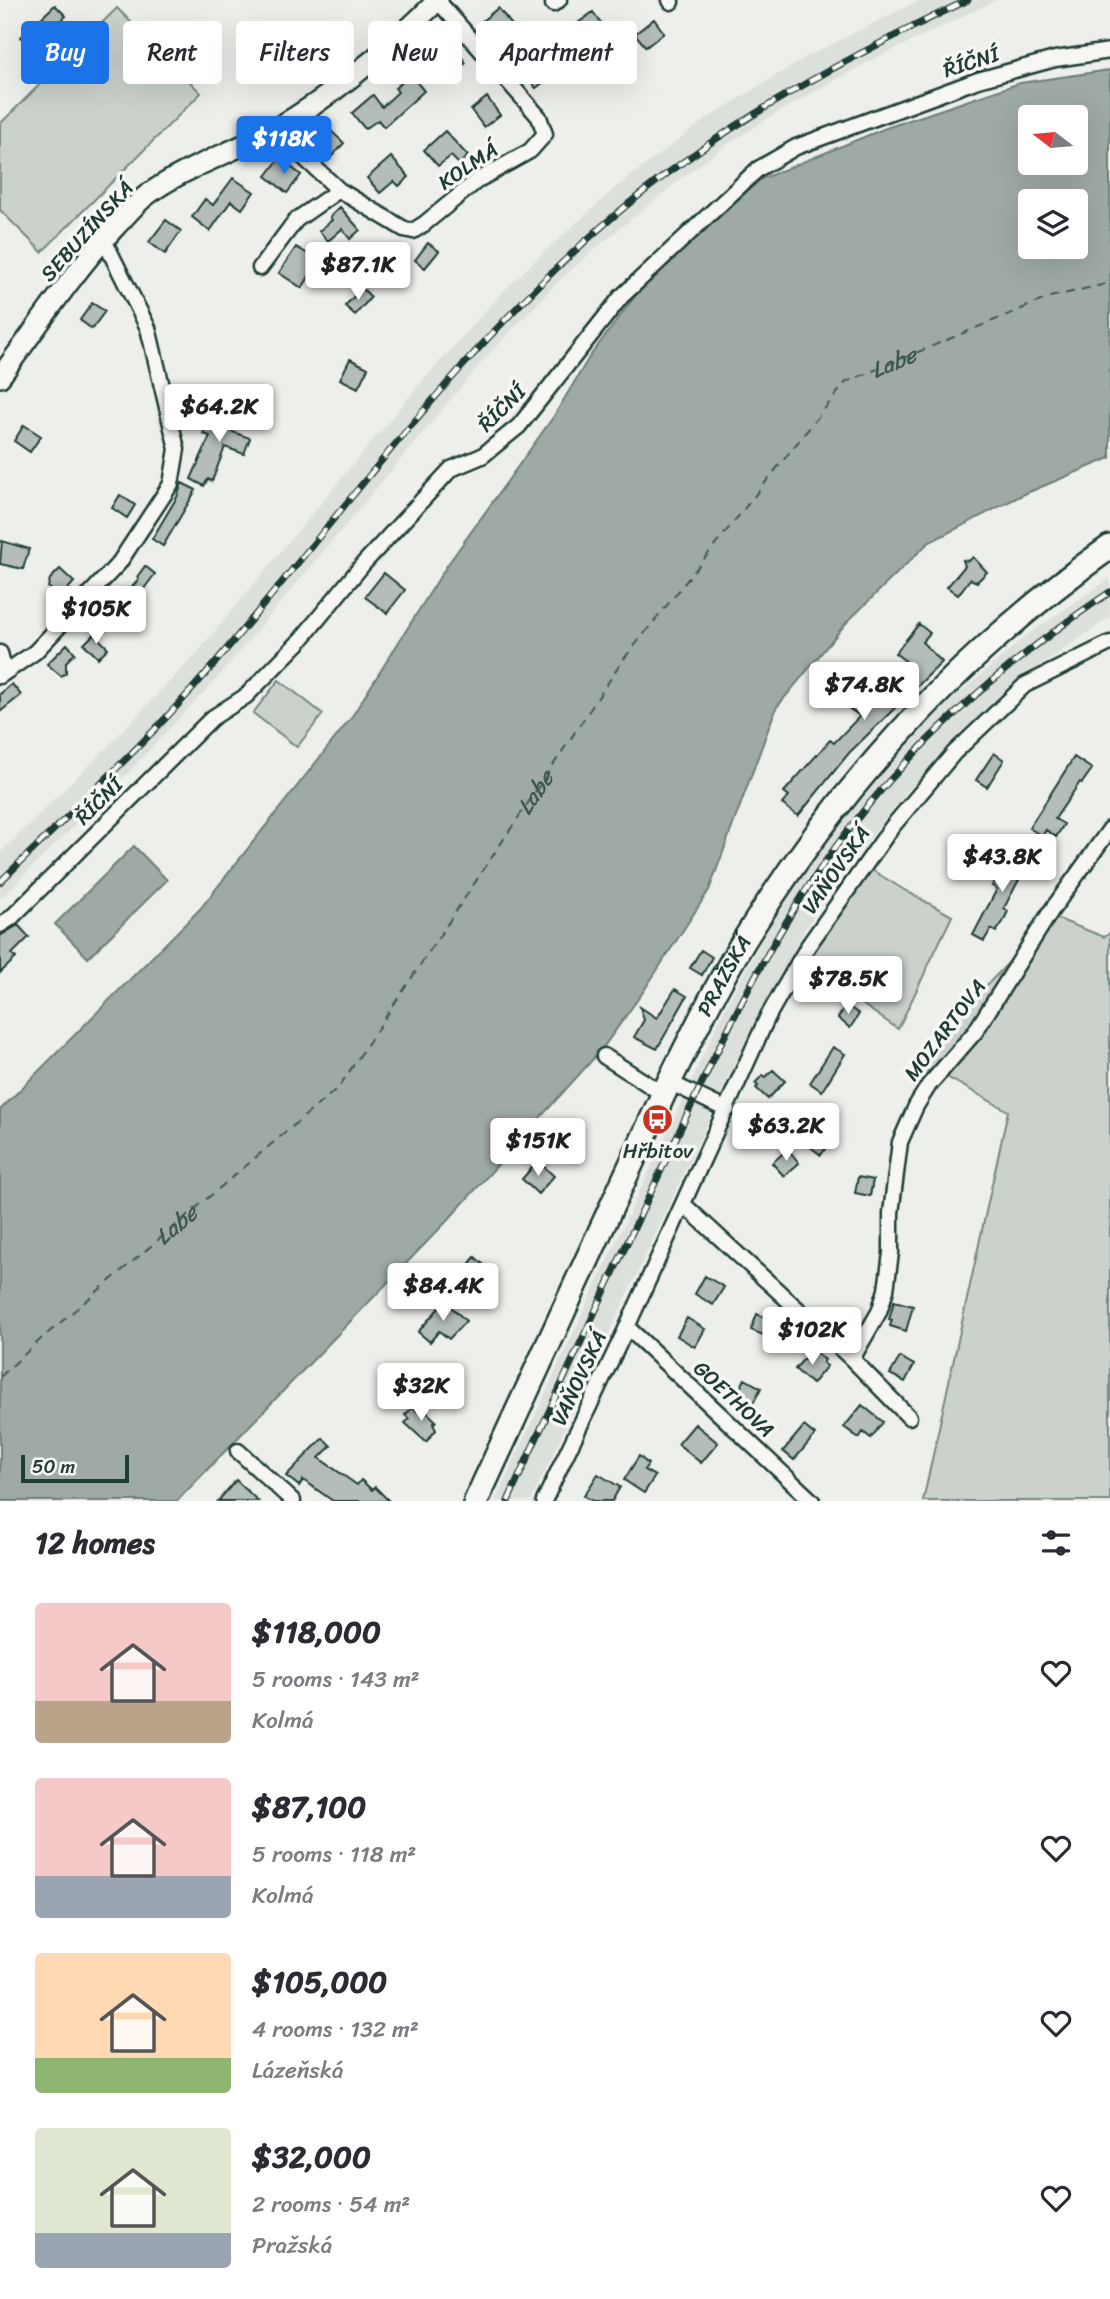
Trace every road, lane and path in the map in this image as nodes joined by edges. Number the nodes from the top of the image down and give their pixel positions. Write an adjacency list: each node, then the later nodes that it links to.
1 (438, 0): 3 (main road, SEBUZÍNSKÁ); 4 (street, KOLMÁ)
2 (1110, 51): 13 (street, ŘÍČNÍ)
3 (274, 130): 4 (street, KOLMÁ); 5 (main road, SEBUZÍNSKÁ)
4 (339, 190): 6 (street)
5 (104, 240): 7 (main road, SEBUZÍNSKÁ); 11 (street)
6 (260, 268)
7 (0, 377)
8 (1110, 547): 15 (main road, PRAŽSKÁ)
9 (1110, 643): 16 (street, VAŇOVSKÁ)
10 (0, 653): 11 (street)
11 (3, 674)
12 (1110, 829): 19 (street, MOZARTOVA)
13 (0, 925)
14 (604, 1056): 15 (street)
15 (666, 1088): 16 (street); 23 (main road, PRAŽSKÁ)
16 (727, 1110): 17 (street, VAŇOVSKÁ)
17 (683, 1204): 18 (street, VAŇOVSKÁ); 19 (street)
18 (627, 1327): 24 (street, VAŇOVSKÁ); 25 (street, GOETHOVA)
19 (852, 1359): 20 (street)
20 (909, 1417)
21 (238, 1451): 22 (street)
22 (293, 1501)
23 (476, 1501)
24 (544, 1501)
25 (812, 1501)

